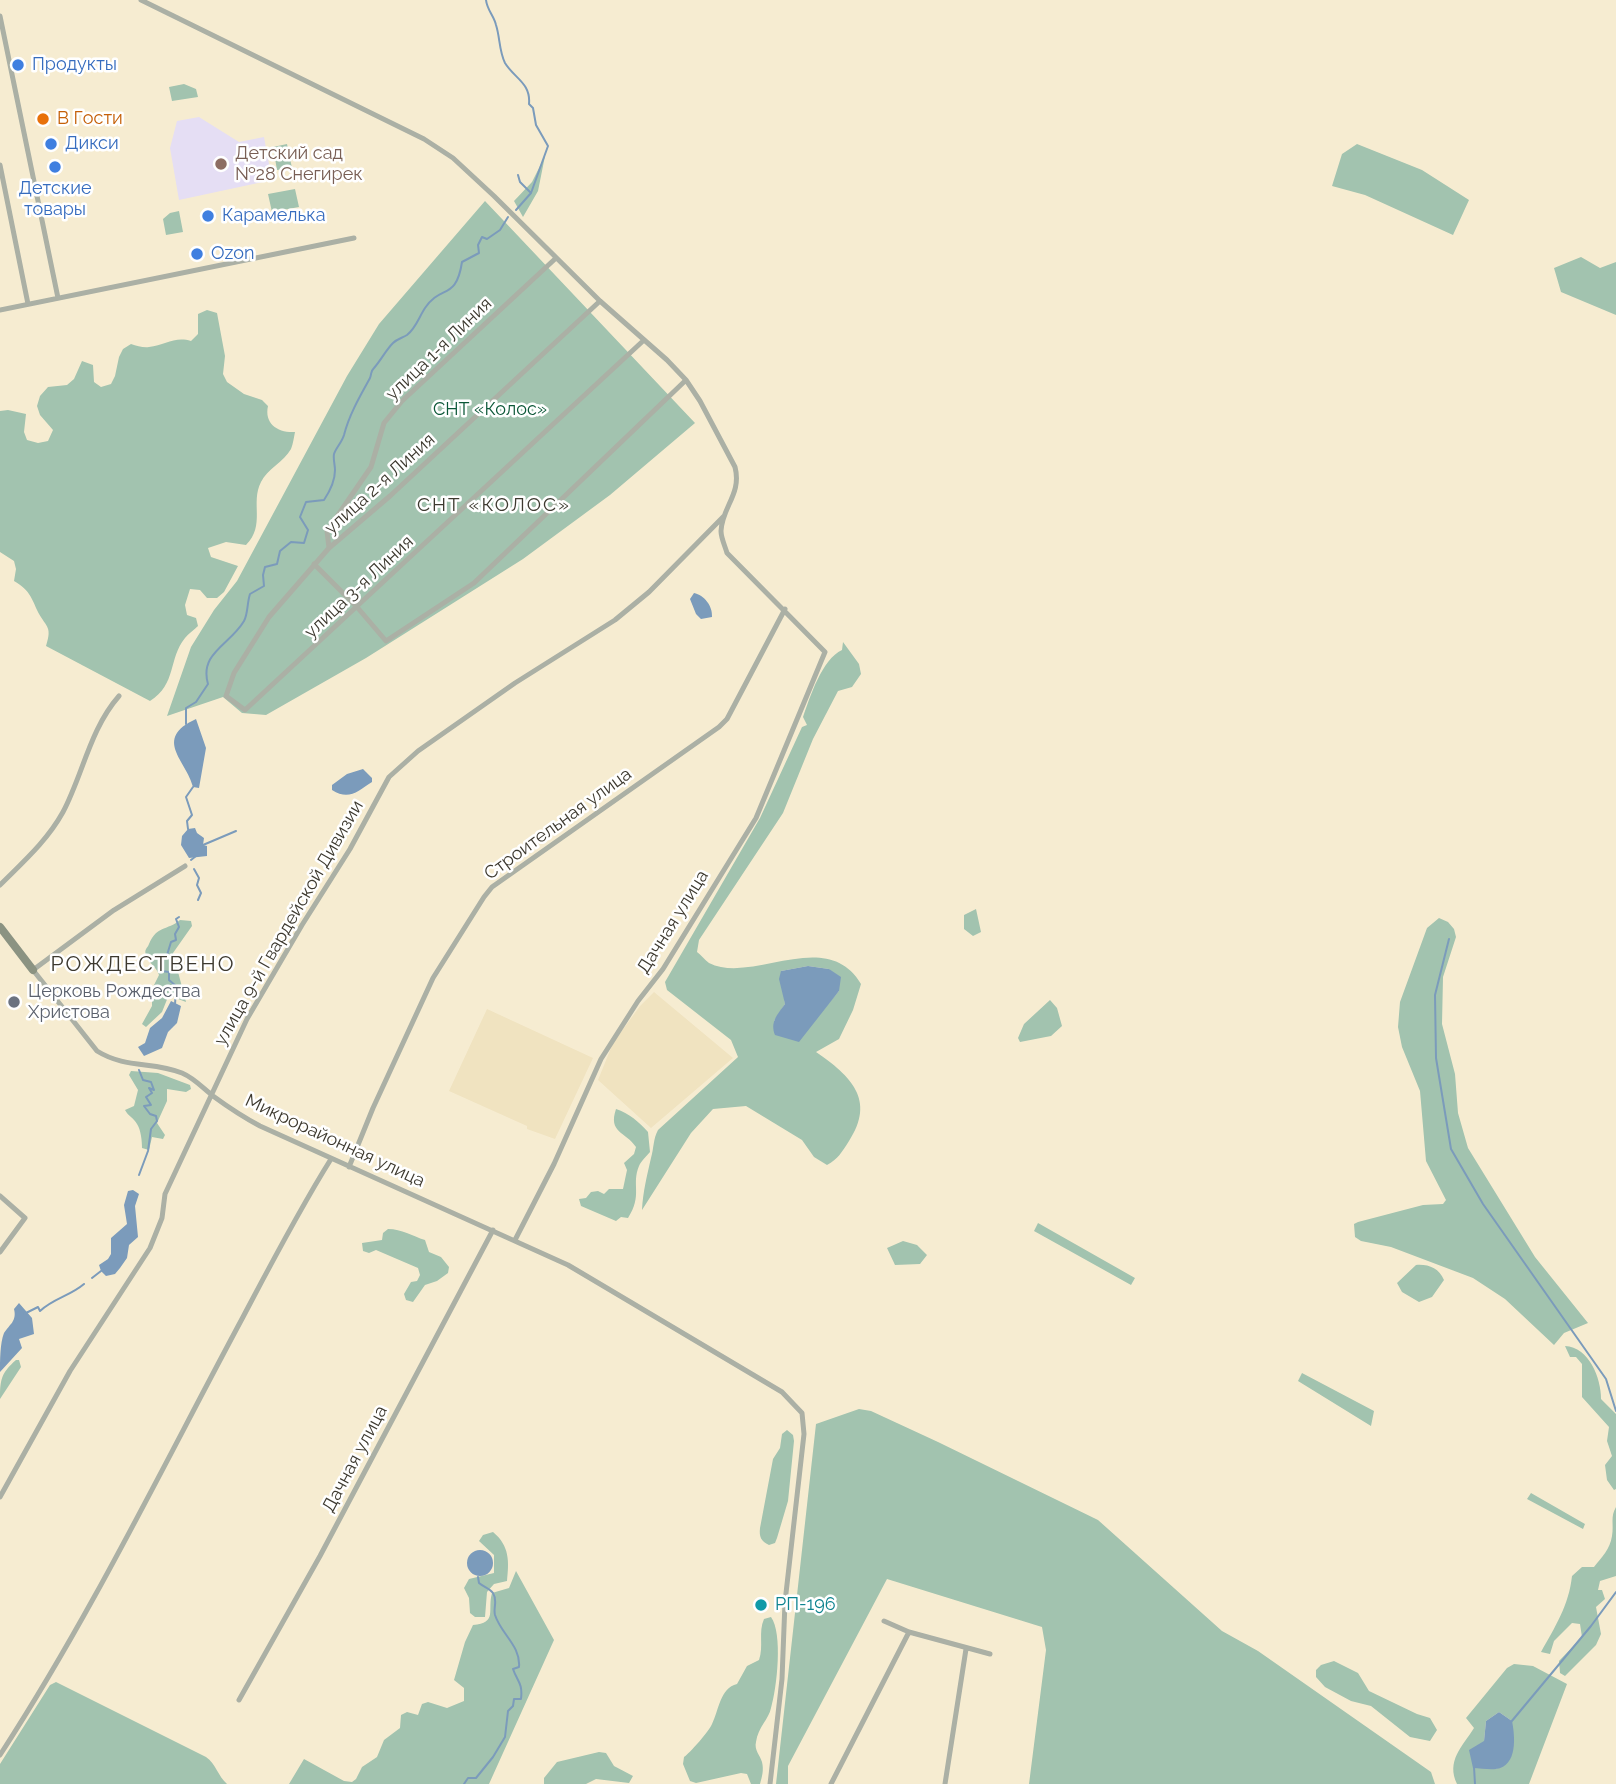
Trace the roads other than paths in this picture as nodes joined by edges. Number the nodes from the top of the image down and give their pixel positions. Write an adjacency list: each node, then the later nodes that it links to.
1 (141, 0): 5 (street)
2 (0, 16): 6 (street)
3 (0, 165): 8 (street)
4 (354, 238): 6 (street)
5 (556, 258): 7 (street); 13 (street, улица 1-я Линия)
6 (58, 298): 8 (street)
7 (600, 301): 10 (street); 13 (street, улица 2-я Линия)
8 (28, 304): 9 (street)
9 (0, 310)
10 (644, 340): 11 (street); 15 (street, улица 3-я Линия)
11 (685, 380): 12 (street); 15 (street)
12 (724, 516): 16 (street); 23 (street, улица 9-й Гвардейской Дивизии)
13 (329, 548): 14 (street, улица 2-я Линия)
14 (314, 564): 15 (street); 18 (street, улица 2-я Линия)
15 (357, 607): 18 (street, улица 3-я Линия)
16 (785, 609): 25 (street, Строительная улица); 28 (street, Дачная улица)
17 (119, 696): 20 (street)
18 (245, 710)
19 (185, 866): 22 (street)
20 (0, 885)
21 (0, 927): 22 (street, Микрорайонная улица)
22 (33, 970): 23 (street, Микрорайонная улица)
23 (212, 1095): 24 (street, Микрорайонная улица); 30 (street, улица 9-й Гвардейской Дивизии)
24 (331, 1159): 25 (street, Микрорайонная улица); 36 (street)
25 (349, 1167): 27 (street, Микрорайонная улица)
26 (0, 1196): 29 (street)
27 (492, 1230): 28 (street, Микрорайонная улица); 35 (street, Дачная улица)
28 (515, 1240): 37 (street, Микрорайонная улица)
29 (0, 1252)
30 (0, 1497)
31 (884, 1621): 32 (street)
32 (909, 1632): 33 (street); 38 (street)
33 (966, 1649): 34 (street); 39 (street)
34 (990, 1654)
35 (239, 1700)
36 (0, 1755)
37 (770, 1784)
38 (831, 1784)
39 (945, 1784)

